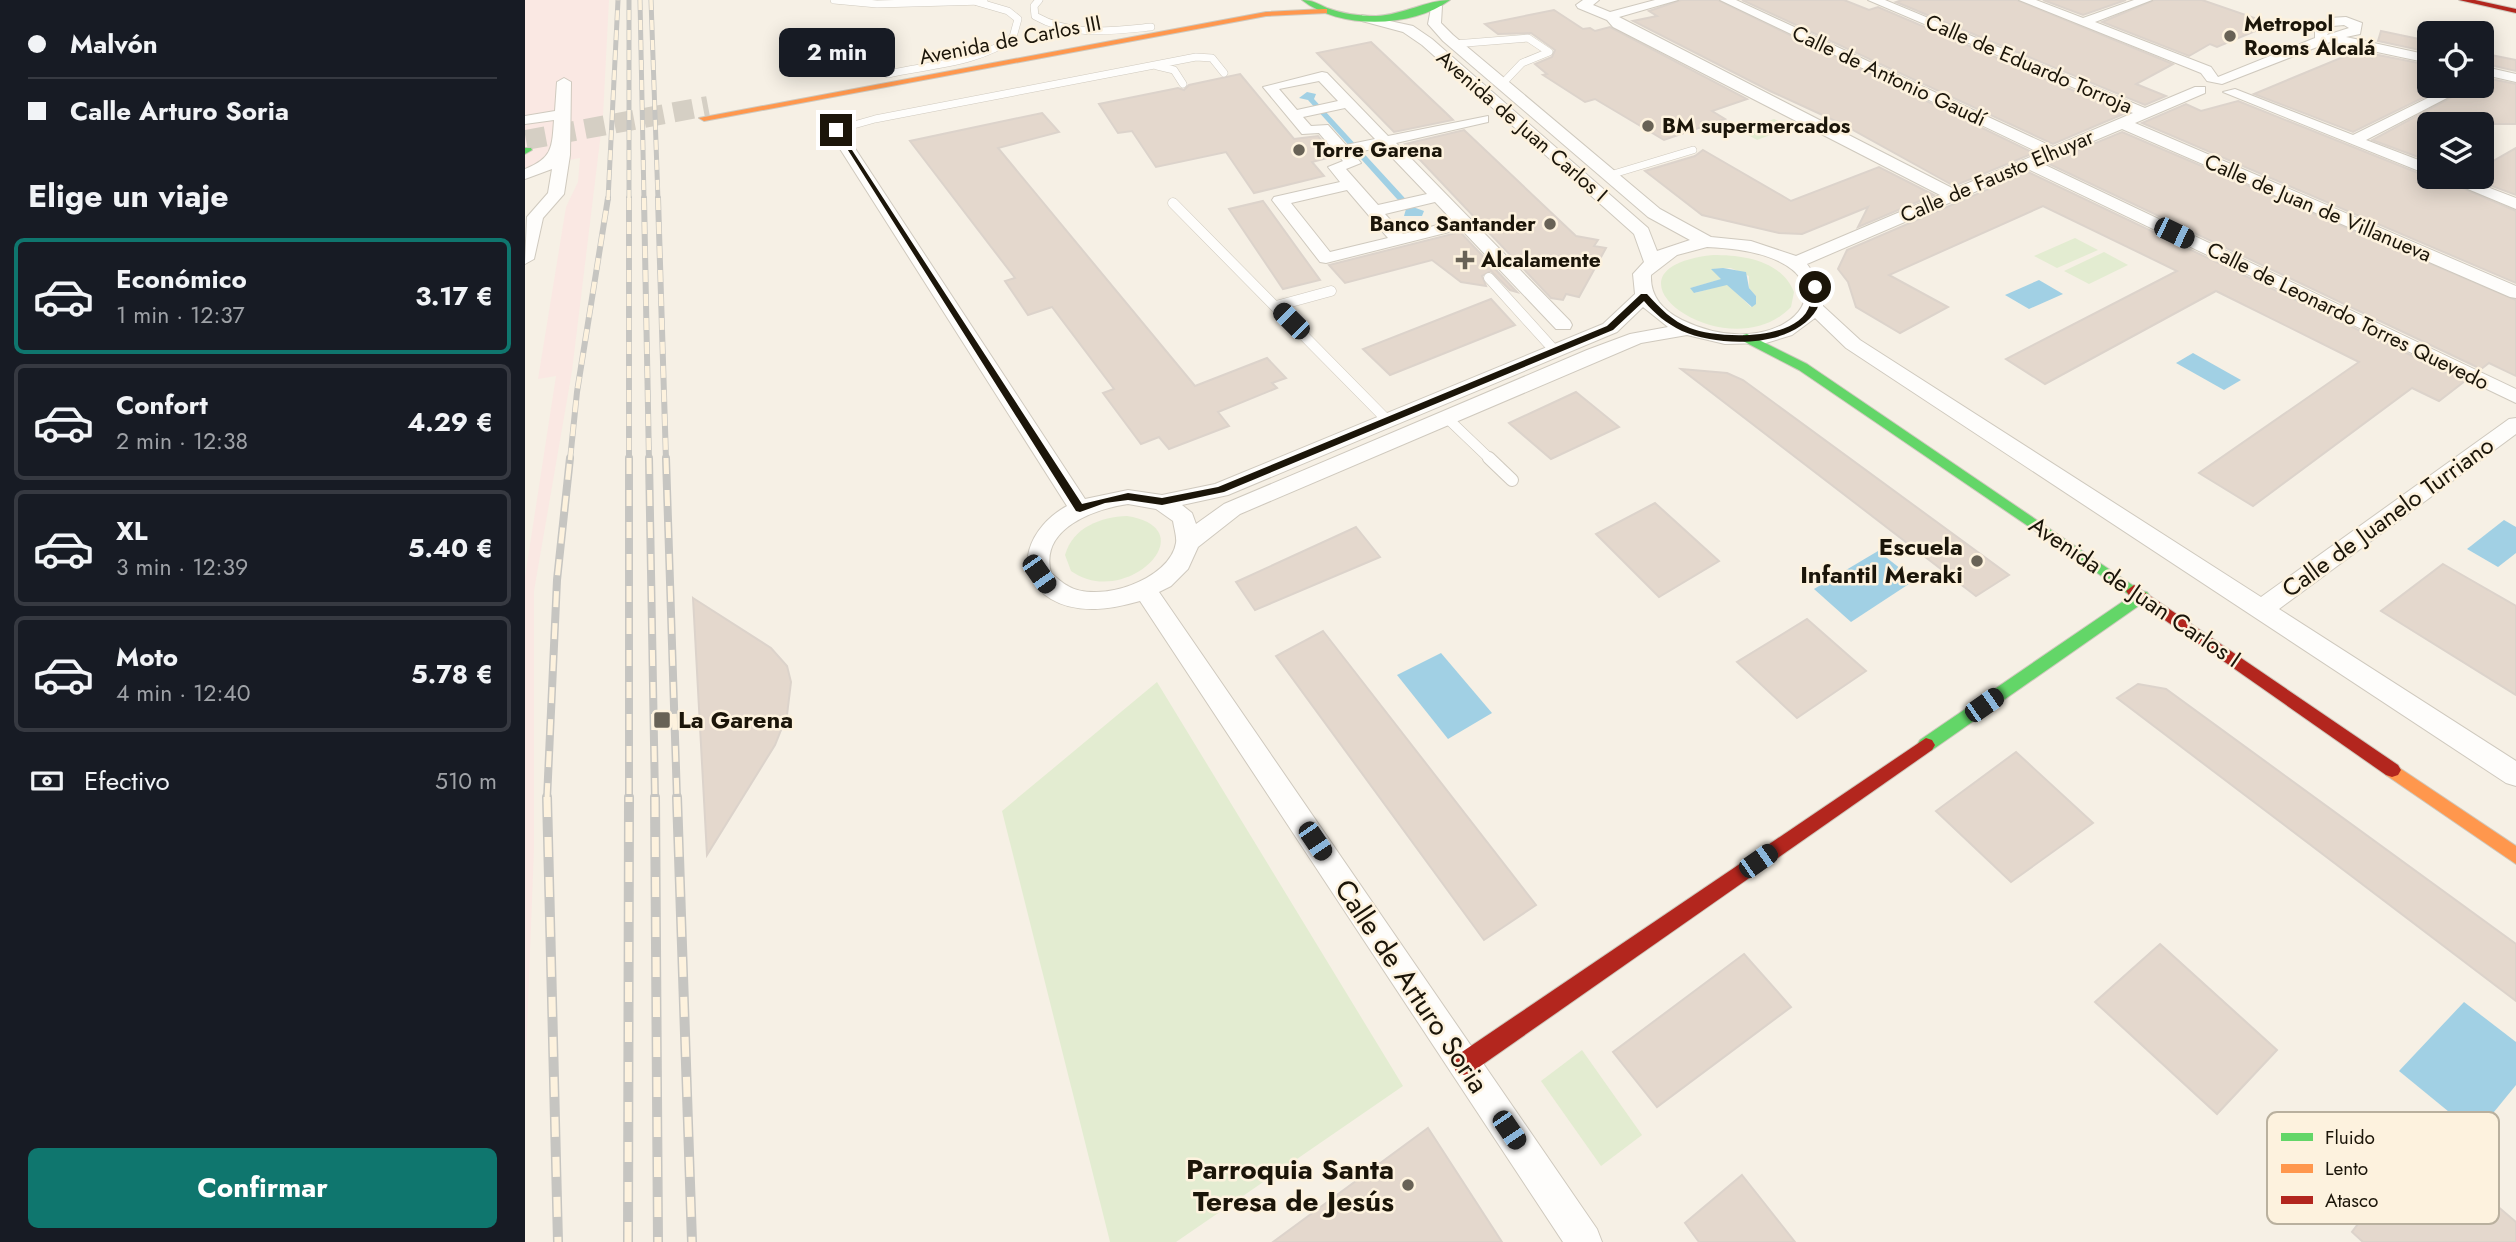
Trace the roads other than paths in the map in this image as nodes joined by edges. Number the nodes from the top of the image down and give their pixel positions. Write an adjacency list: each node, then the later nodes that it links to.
1 (836, 0): 14 (lane)
2 (989, 0): 14 (lane)
3 (1039, 0): 22 (lane)
4 (1280, 0): 22 (main road, Avenida de Carlos III)
5 (1305, 0): 17 (main road)
6 (1594, 0): 19 (street)
7 (1672, 0): 19 (street)
8 (1726, 0): 49 (street, Calle de Antonio Gaudí)
9 (1874, 0): 37 (street, Calle de Eduardo Torroja)
10 (2025, 0): 21 (street)
11 (2146, 0): 21 (street)
12 (2463, 0): 18 (main road)
13 (2496, 0): 16 (main road)
14 (977, 2): 27 (lane)
15 (1441, 3): 20 (main road); 23 (street, Avenida de Juan Carlos I)
16 (2516, 4)
17 (1324, 11): 20 (main road); 27 (main road, Avenida de Carlos III)
18 (2516, 11)
19 (1615, 14): 58 (street)
20 (1367, 18): 67 (street, Avenida de Juan Carlos I)
21 (2084, 22): 32 (street)
22 (1151, 27): 27 (main road, Avenida de Carlos III)
23 (1454, 44): 31 (street, Avenida de Juan Carlos I); 31 (lane)
24 (2417, 57): 32 (street)
25 (1150, 66): 26 (lane); 33 (lane); 43 (lane)
26 (1224, 73)
27 (888, 74)
28 (2494, 75): 29 (street)
29 (2516, 78)
30 (565, 82): 38 (street)
31 (1503, 83): 53 (street, Avenida de Juan Carlos I)
32 (2221, 83): 34 (street); 34 (street); 44 (street)
33 (1183, 84)
34 (2200, 90): 37 (street, Calle de Fausto Elhuyar)
35 (2439, 98): 44 (street)
36 (1347, 103): 39 (street); 39 (street); 45 (street)
37 (2144, 113): 42 (street, Calle de Fausto Elhuyar)
38 (562, 114): 41 (street); 46 (street)
39 (1293, 115): 47 (street)
40 (1483, 118): 45 (street)
41 (525, 120)
42 (2120, 123): 49 (street, Calle de Fausto Elhuyar); 71 (street, Calle de Juan de Villanueva)
43 (836, 130): 85 (street)
44 (2354, 140): 51 (street)
45 (1383, 141): 47 (street); 57 (street)
46 (560, 149): 52 (street); 54 (street)
47 (1351, 149): 55 (street)
48 (1693, 149): 53 (lane)
49 (2053, 153): 50 (street, Calle de Fausto Elhuyar)
50 (2028, 163): 58 (street, Calle de Fausto Elhuyar); 79 (street, Calle de Leonardo Torres Quevedo)
51 (2417, 165)
52 (528, 173): 54 (street)
53 (1610, 175): 65 (street, Avenida de Juan Carlos I)
54 (558, 184): 62 (street)
55 (1351, 184): 61 (street); 64 (street)
56 (2480, 189): 59 (street)
57 (1438, 195): 61 (street); 63 (street)
58 (1952, 195): 68 (street, Calle de Fausto Elhuyar)
59 (2513, 201)
60 (1173, 203): 73 (lane)
61 (1375, 211): 64 (street)
62 (530, 218): 66 (street)
63 (1464, 223): 64 (street); 75 (street)
64 (1399, 240)
65 (1707, 242): 67 (street); 68 (street)
66 (525, 258)
67 (1652, 261): 72 (street)
68 (1795, 263): 74 (street)
69 (1508, 282): 78 (lane)
70 (1331, 291): 73 (lane)
71 (2516, 293)
72 (1644, 296): 76 (street); 78 (street)
73 (1276, 306): 81 (lane)
74 (1814, 307): 77 (street); 89 (street)
75 (1563, 325)
76 (1686, 330): 77 (street); 80 (street)
77 (1747, 338): 88 (main road, Avenida de Juan Carlos I)
78 (1555, 351): 81 (street)
79 (2516, 397)
80 (1446, 418): 83 (lane); 86 (street)
81 (1388, 421): 84 (street)
82 (2516, 424): 89 (street, Calle de Juanelo Turriano)
83 (1512, 480)
84 (1162, 502): 85 (street); 86 (street)
85 (1080, 509): 87 (street)
86 (1189, 541): 87 (street)
87 (1145, 590): 92 (street, Calle de Arturo Soria)
88 (2142, 596): 91 (main road, Avenida de Juan Carlos I); 92 (main road)
89 (2261, 610): 90 (street)
90 (2516, 775)
91 (2516, 856)
92 (1464, 1063): 93 (street, Calle de Arturo Soria)
93 (1584, 1242)

